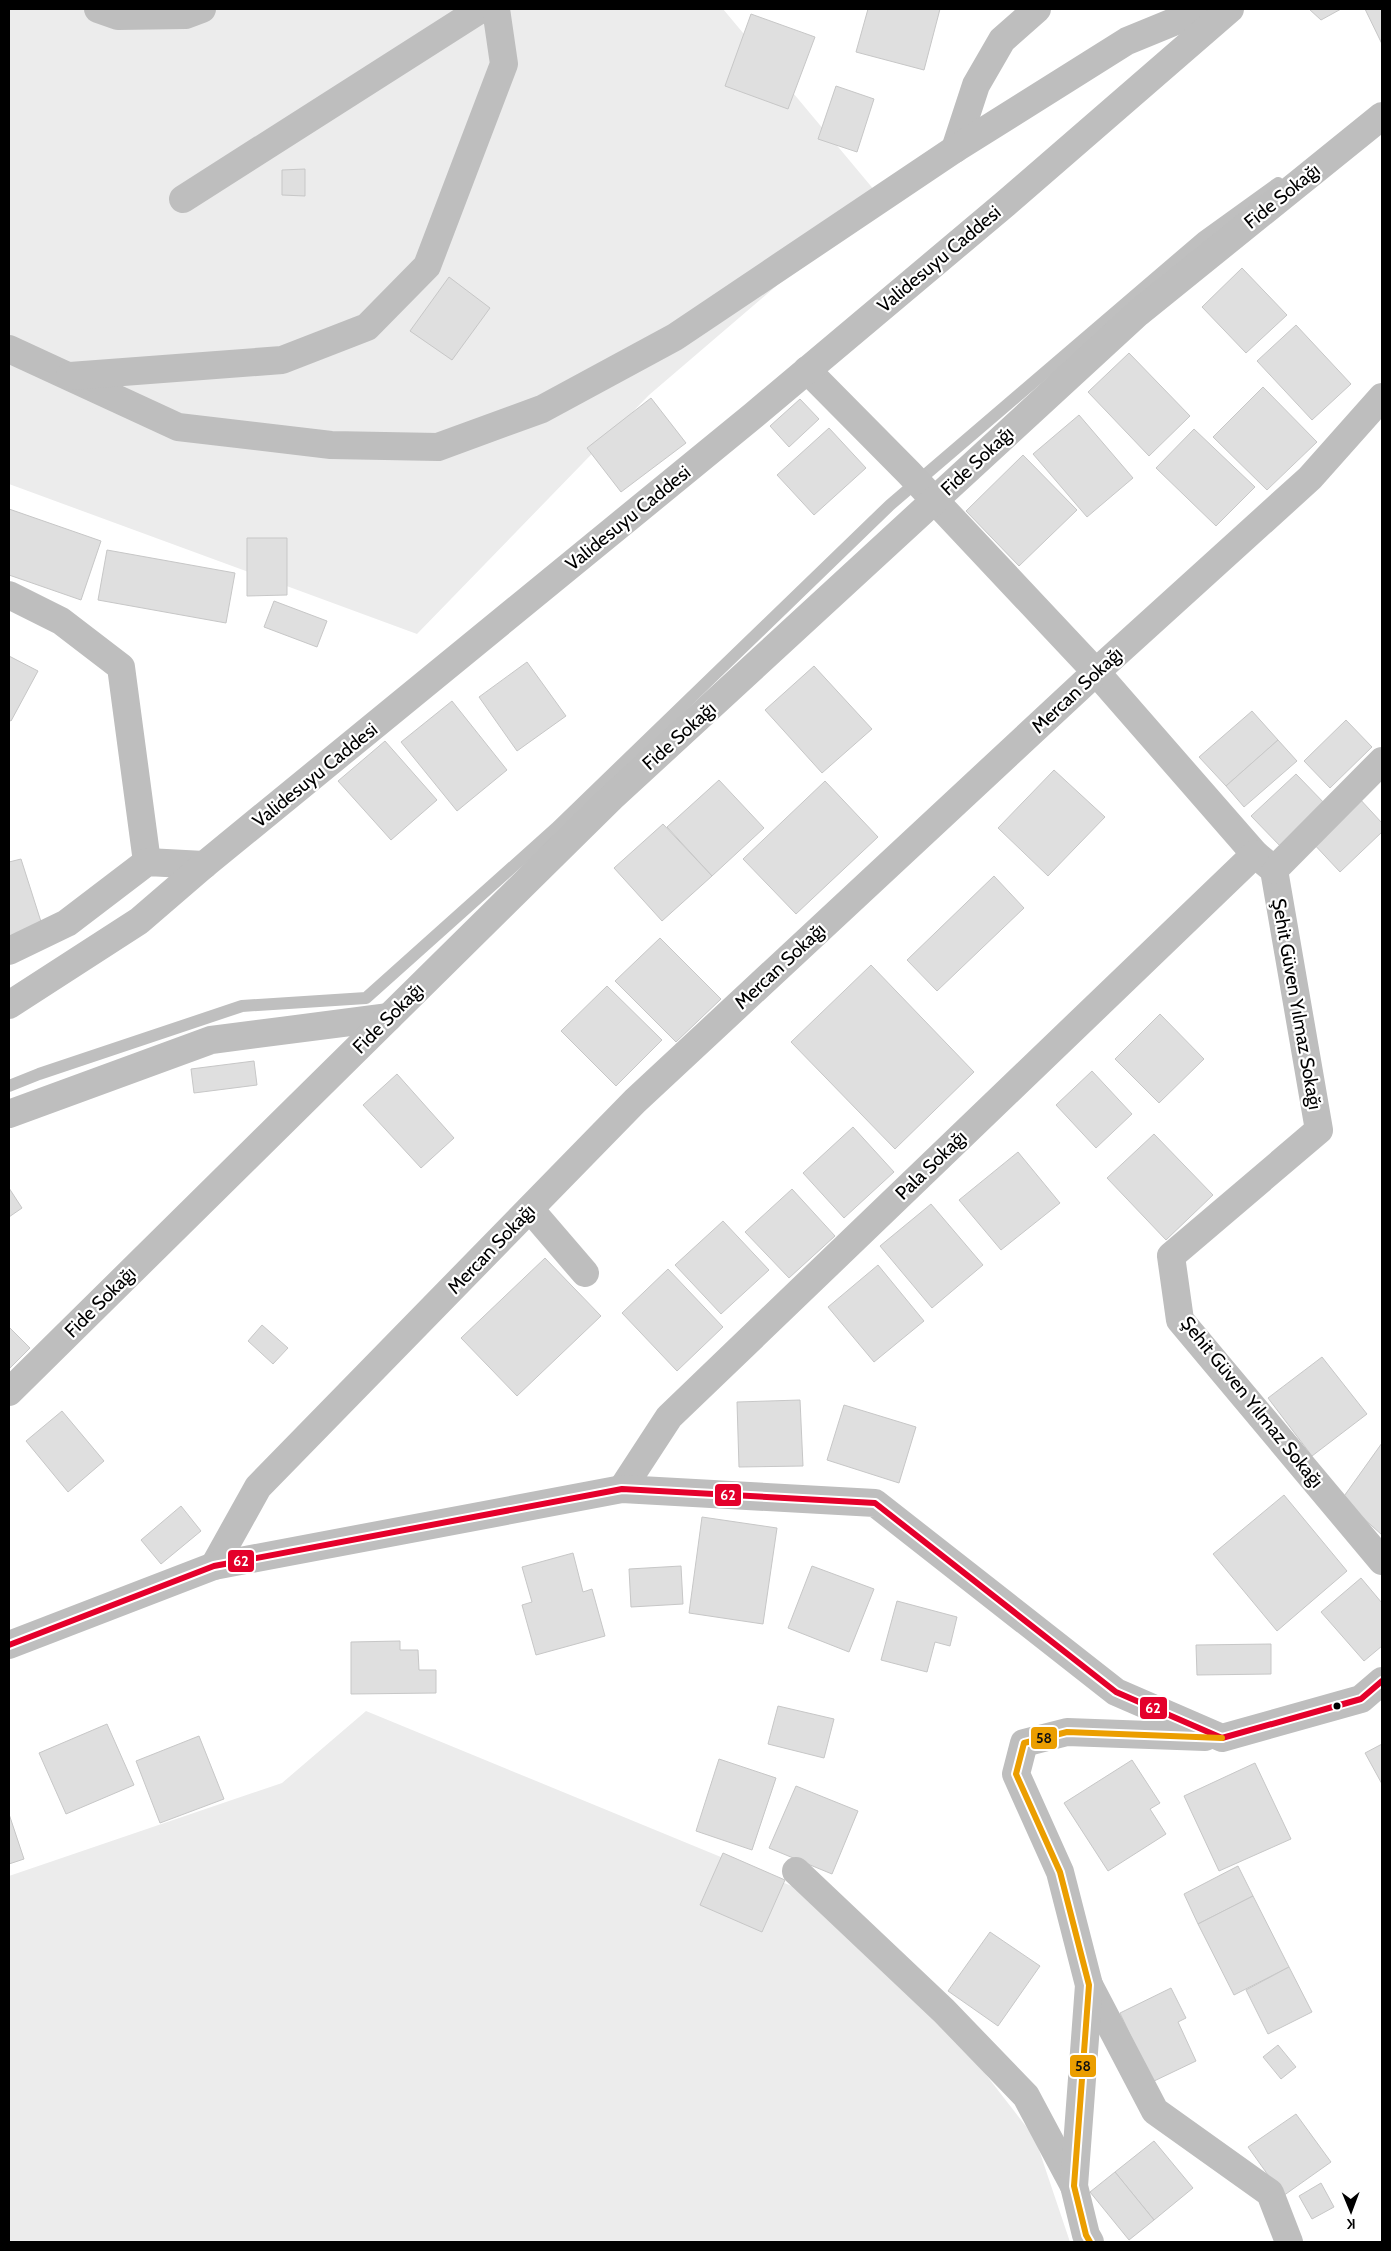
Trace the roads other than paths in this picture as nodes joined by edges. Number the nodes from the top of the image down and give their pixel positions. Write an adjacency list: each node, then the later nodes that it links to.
1 (98, 9): 2 (street)
2 (202, 9)
3 (481, 9): 10 (street)
4 (496, 9): 13 (street)
5 (1037, 9): 9 (street)
6 (1205, 9): 9 (street)
7 (1230, 9): 12 (street, Validesuyu Caddesi)
8 (1382, 116): 15 (street, Fide Sokağı)
9 (955, 149): 13 (street)
10 (183, 199)
11 (9, 350): 13 (street)
12 (807, 370): 15 (street); 21 (street, Validesuyu Caddesi)
13 (69, 376)
14 (1382, 397): 17 (street, Mercan Sokağı)
15 (934, 500): 17 (street); 24 (street, Fide Sokağı)
16 (9, 595): 19 (street)
17 (1096, 672): 20 (street); 26 (street, Mercan Sokağı)
18 (1382, 762): 20 (street, Pala Sokağı)
19 (147, 862): 21 (street); 22 (street)
20 (1265, 862): 29 (street, Pala Sokağı); 30 (street, Şehit Güven Yılmaz Sokağı)
21 (204, 865): 23 (street, Validesuyu Caddesi)
22 (9, 951)
23 (9, 1005)
24 (389, 1018): 25 (street); 28 (street, Fide Sokağı)
25 (9, 1114)
26 (530, 1209): 27 (street); 31 (street, Mercan Sokağı)
27 (585, 1273)
28 (9, 1392)
29 (622, 1489): 31 (street); 34 (street)
30 (1382, 1561)
31 (214, 1566): 32 (street)
32 (9, 1645)
33 (1382, 1681): 34 (street)
34 (1222, 1738): 36 (street)
35 (796, 1871): 37 (street)
36 (1089, 1986): 37 (street); 39 (street)
37 (1074, 2186): 38 (street)
38 (1090, 2242)
39 (1289, 2242)

